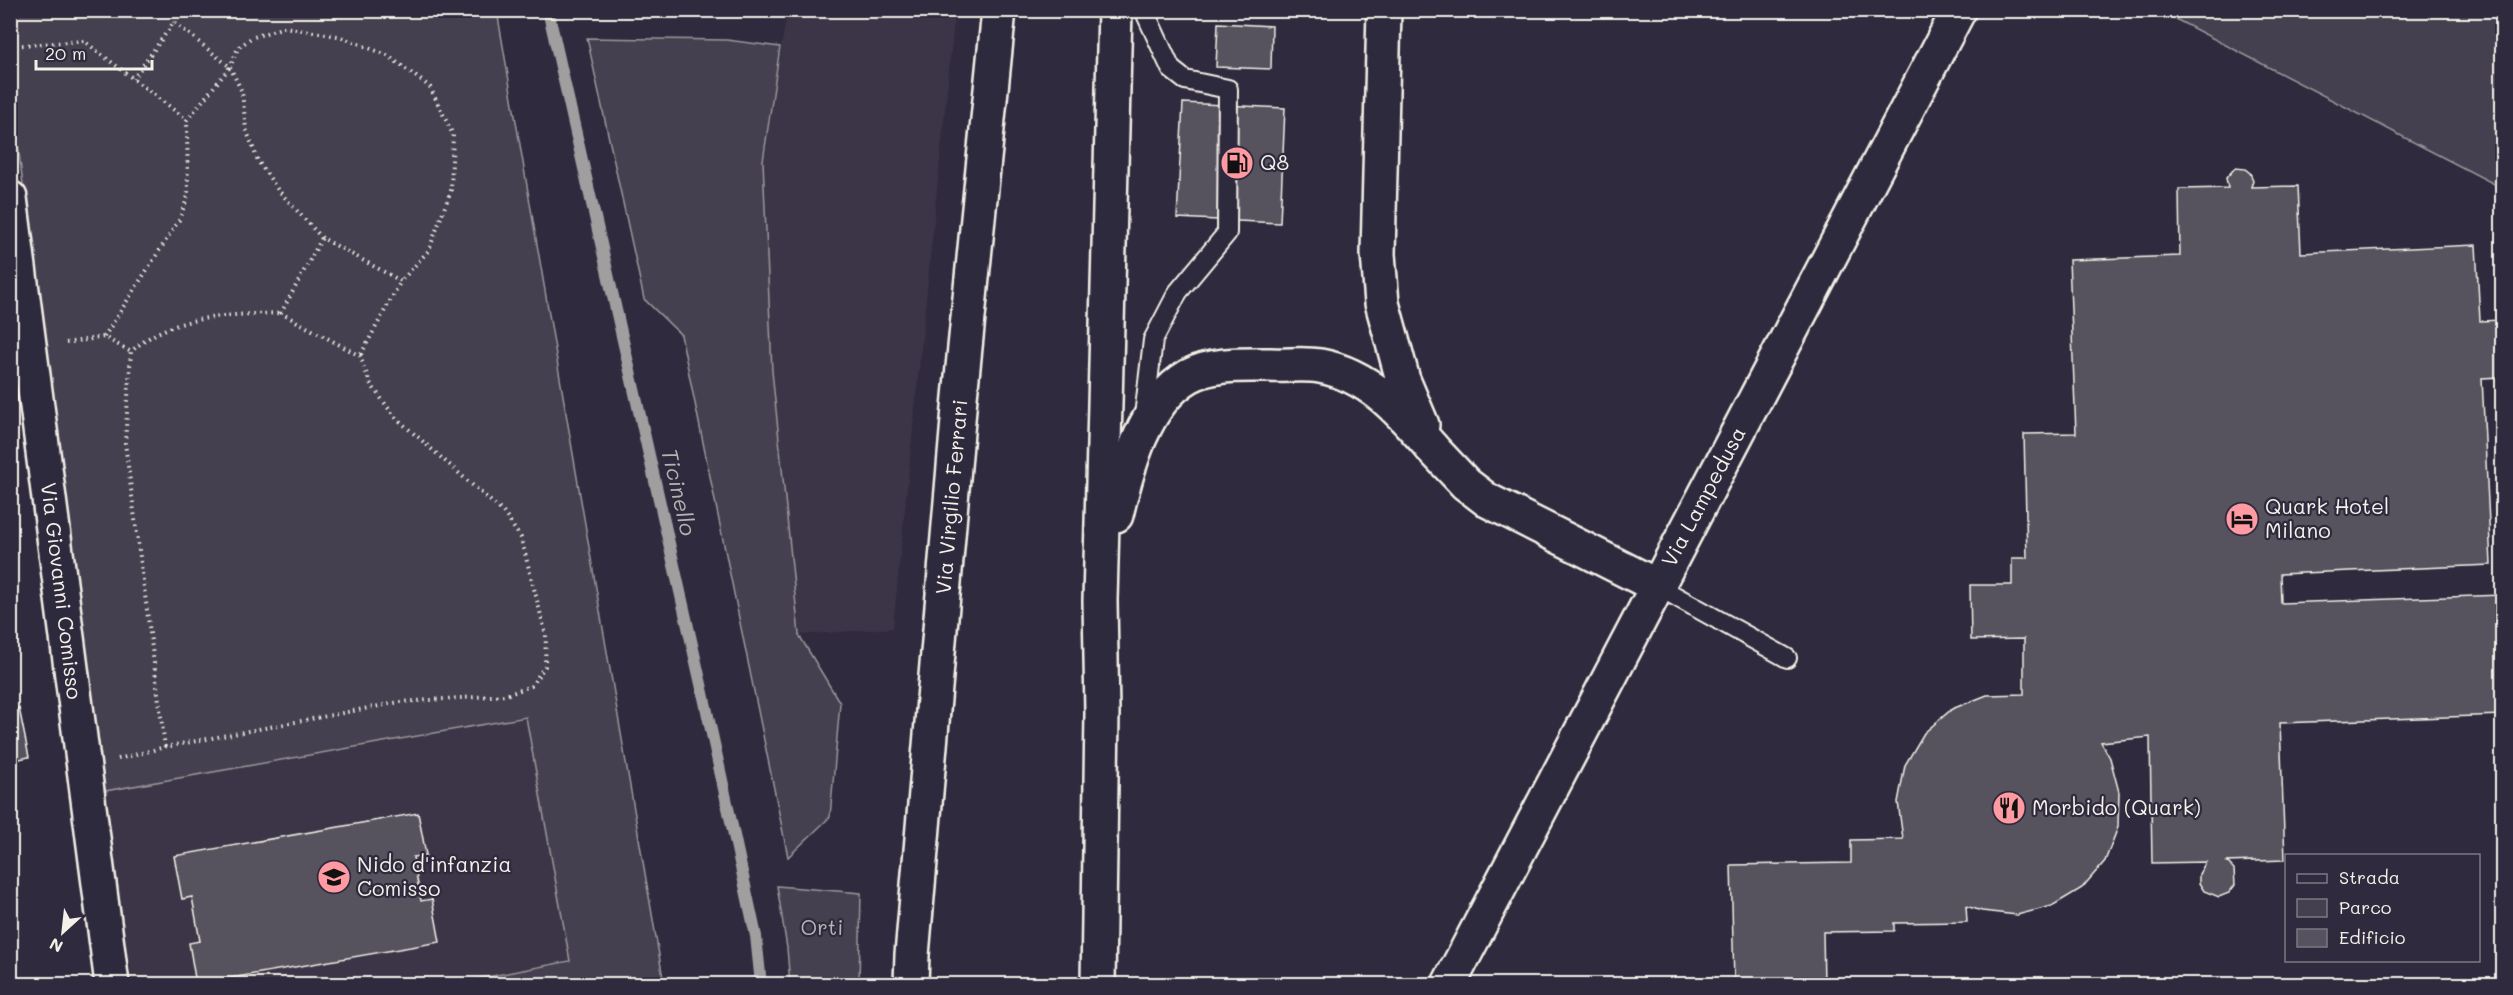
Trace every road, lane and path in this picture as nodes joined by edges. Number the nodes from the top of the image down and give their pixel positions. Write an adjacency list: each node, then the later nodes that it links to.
1 (170, 10): 7 (path)
2 (999, 10): 28 (main road, Via Virgilio Ferrari)
3 (1115, 10): 23 (main road)
4 (1144, 10): 20 (lane)
5 (1384, 10): 21 (main road)
6 (1959, 10): 22 (main road, Via Lampedusa)
7 (174, 22): 9 (path); 10 (path)
8 (10, 46): 10 (path)
9 (230, 68): 11 (path); 13 (path); 14 (path)
10 (134, 78): 11 (path)
11 (187, 120): 16 (path)
12 (10, 198): 17 (main road, Via Giovanni Comisso)
13 (322, 238): 14 (path); 15 (path)
14 (401, 281): 19 (path)
15 (281, 313): 18 (path); 19 (path)
16 (104, 337): 17 (path); 18 (path)
17 (30, 352): 26 (main road, Via Giovanni Comisso)
18 (130, 352): 25 (path)
19 (360, 356): 25 (path)
20 (1142, 432): 21 (main road); 23 (main road)
21 (1432, 448): 22 (main road)
22 (1658, 586): 24 (lane); 30 (main road, Via Lampedusa)
23 (1100, 601): 29 (main road)
24 (1787, 658)
25 (165, 747): 26 (path)
26 (84, 768): 27 (main road, Via Giovanni Comisso)
27 (112, 984)
28 (911, 984)
29 (1098, 984)
30 (1449, 984)

